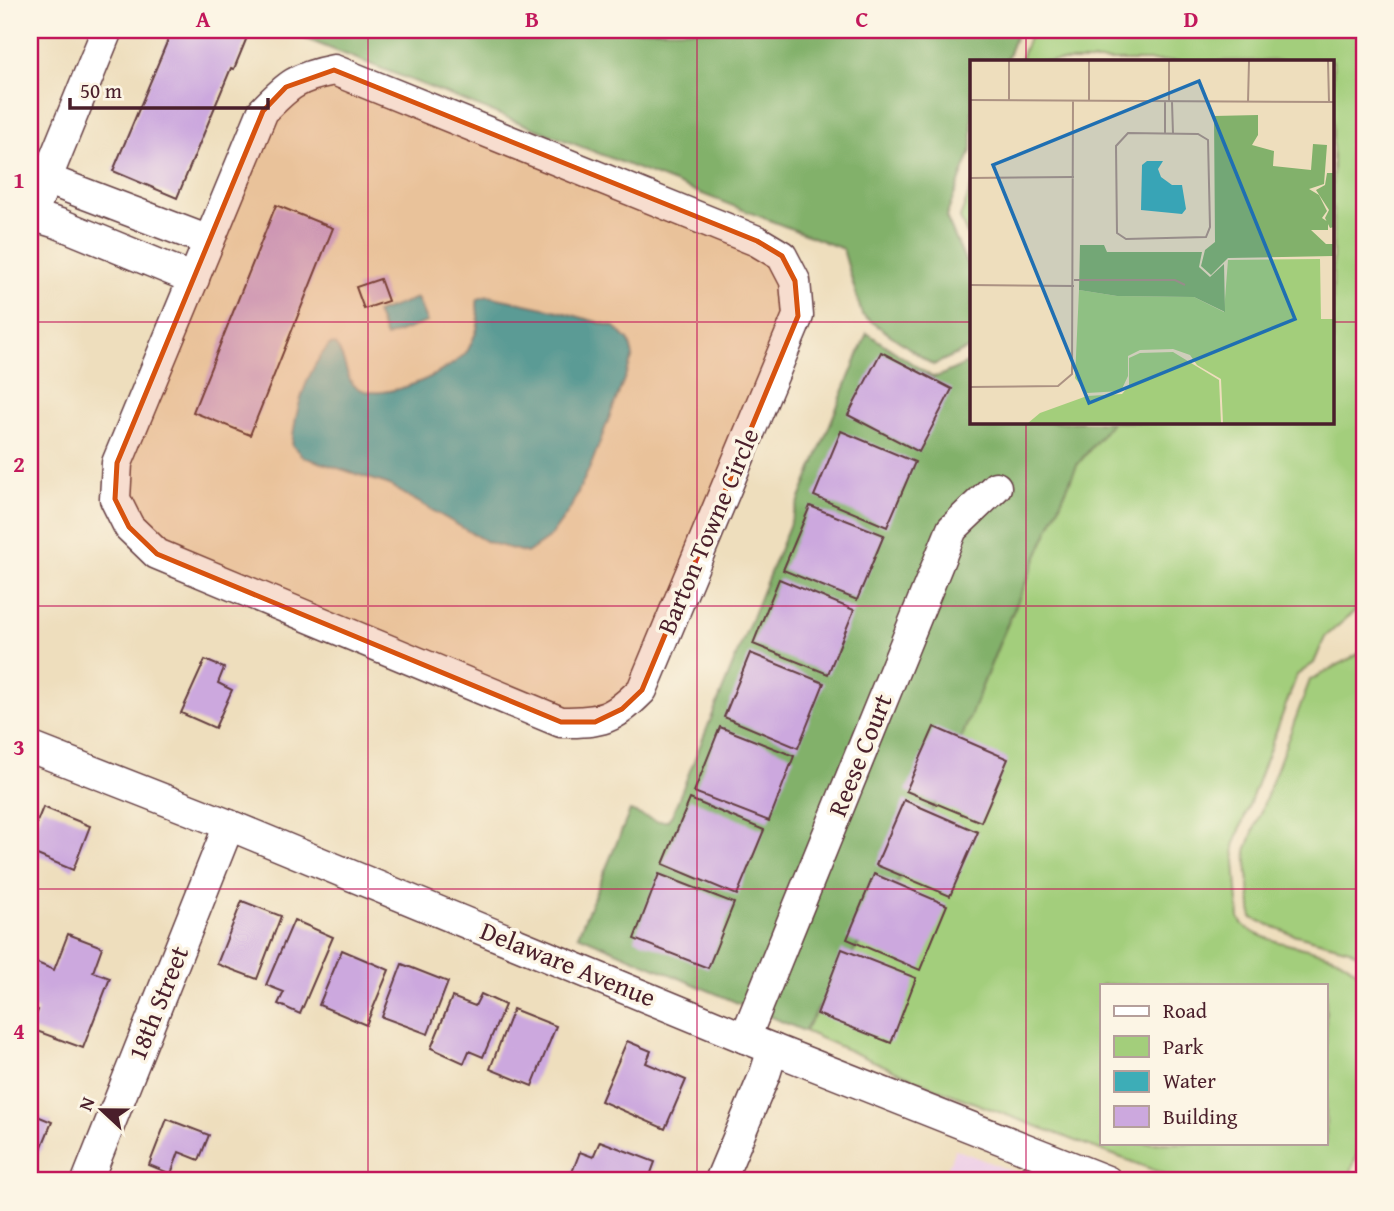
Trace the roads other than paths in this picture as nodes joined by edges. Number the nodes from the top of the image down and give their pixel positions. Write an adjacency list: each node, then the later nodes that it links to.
1 (107, 30): 2 (street)
2 (35, 198): 3 (street); 4 (street)
3 (209, 241): 4 (street, Barton Towne Circle); 4 (street, Barton Towne Circle)
4 (194, 279)
5 (996, 487): 8 (street, Reese Court)
6 (30, 747): 7 (street, Delaware Avenue)
7 (229, 825): 8 (street, Delaware Avenue); 9 (street, 18th Street)
8 (759, 1043): 10 (street, Reese Court); 11 (street, Delaware Avenue)
9 (87, 1181)
10 (720, 1181)
11 (1107, 1181)

